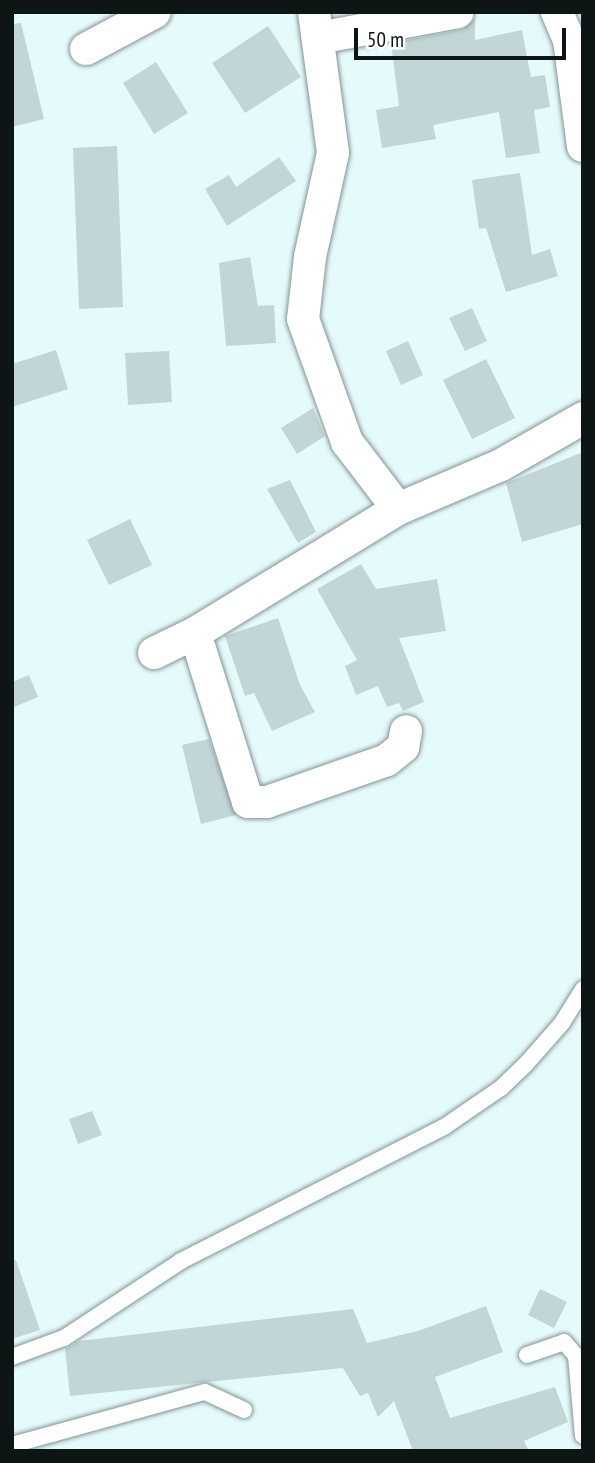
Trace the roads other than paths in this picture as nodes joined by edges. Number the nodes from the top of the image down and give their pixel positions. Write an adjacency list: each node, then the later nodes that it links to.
1 (155, 12): 5 (street)
2 (458, 12): 4 (street)
3 (558, 12): 6 (street)
4 (316, 25): 8 (street)
5 (86, 50)
6 (583, 146)
7 (583, 418): 8 (street)
8 (398, 509): 9 (street)
9 (195, 633): 10 (street); 11 (street)
10 (154, 653)
11 (406, 732)
12 (583, 989): 14 (lane)
13 (527, 1355): 16 (lane)
14 (12, 1357)
15 (244, 1410): 18 (lane)
16 (583, 1436)
17 (583, 1442): 19 (lane)
18 (12, 1445)
19 (577, 1451)

